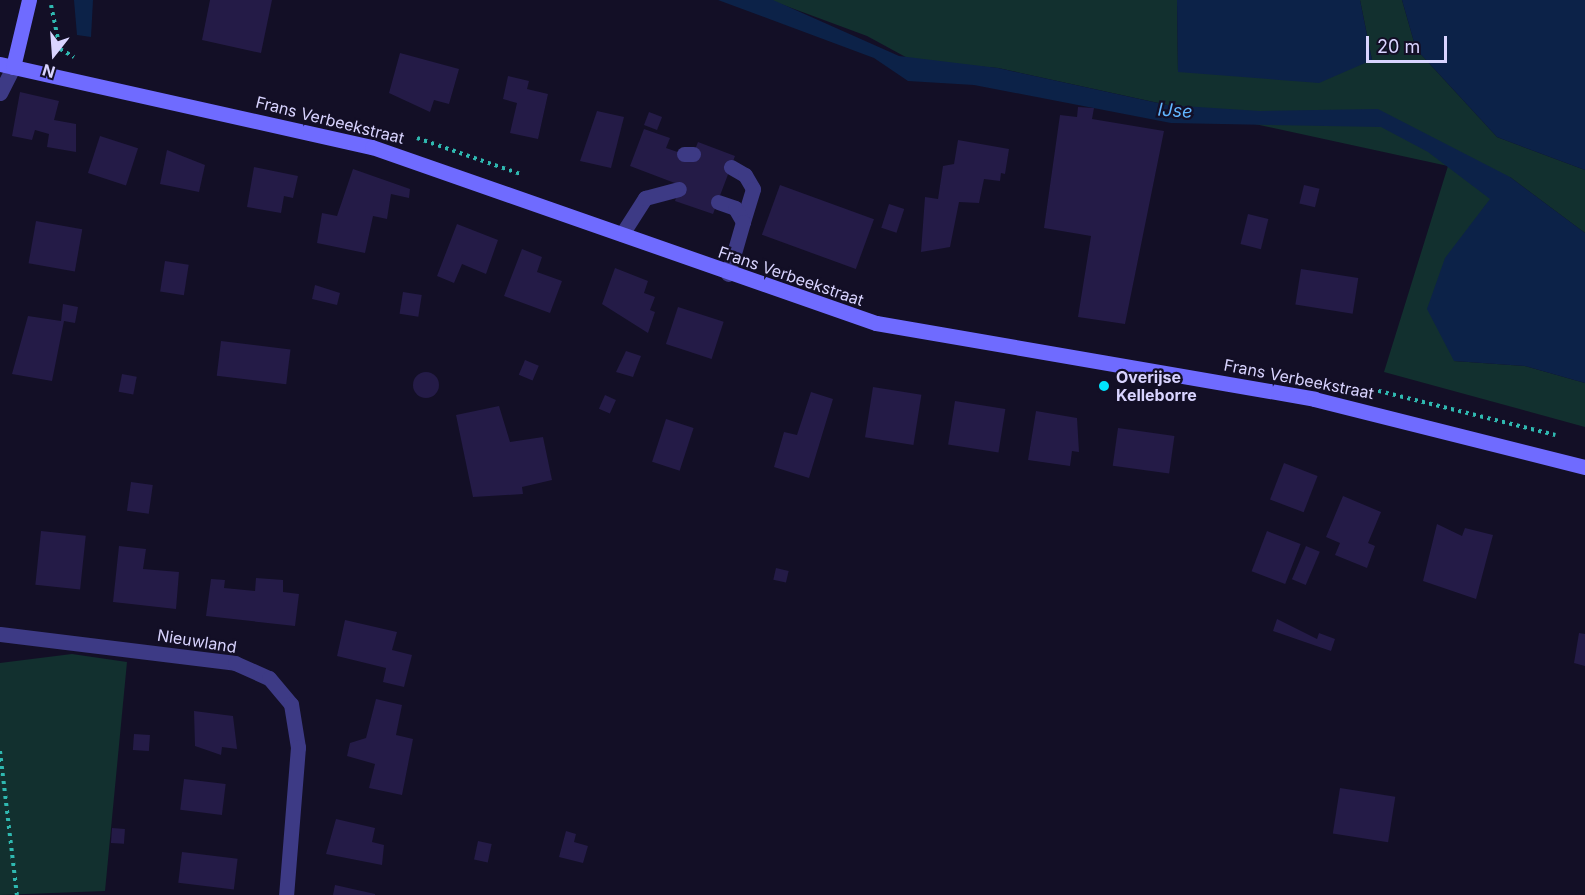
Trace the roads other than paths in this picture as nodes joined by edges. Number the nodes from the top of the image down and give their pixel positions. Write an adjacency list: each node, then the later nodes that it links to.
1 (29, 0): 2 (main road)
2 (6, 65): 3 (street); 8 (main road, Frans Verbeekstraat)
3 (0, 93)
4 (731, 167): 7 (street)
5 (679, 189): 8 (street)
6 (718, 202): 7 (street)
7 (743, 222): 9 (street)
8 (622, 234): 9 (main road, Frans Verbeekstraat)
9 (728, 274): 10 (main road, Frans Verbeekstraat)
10 (1585, 467)
11 (0, 634): 12 (street, Nieuwland)
12 (286, 895)

